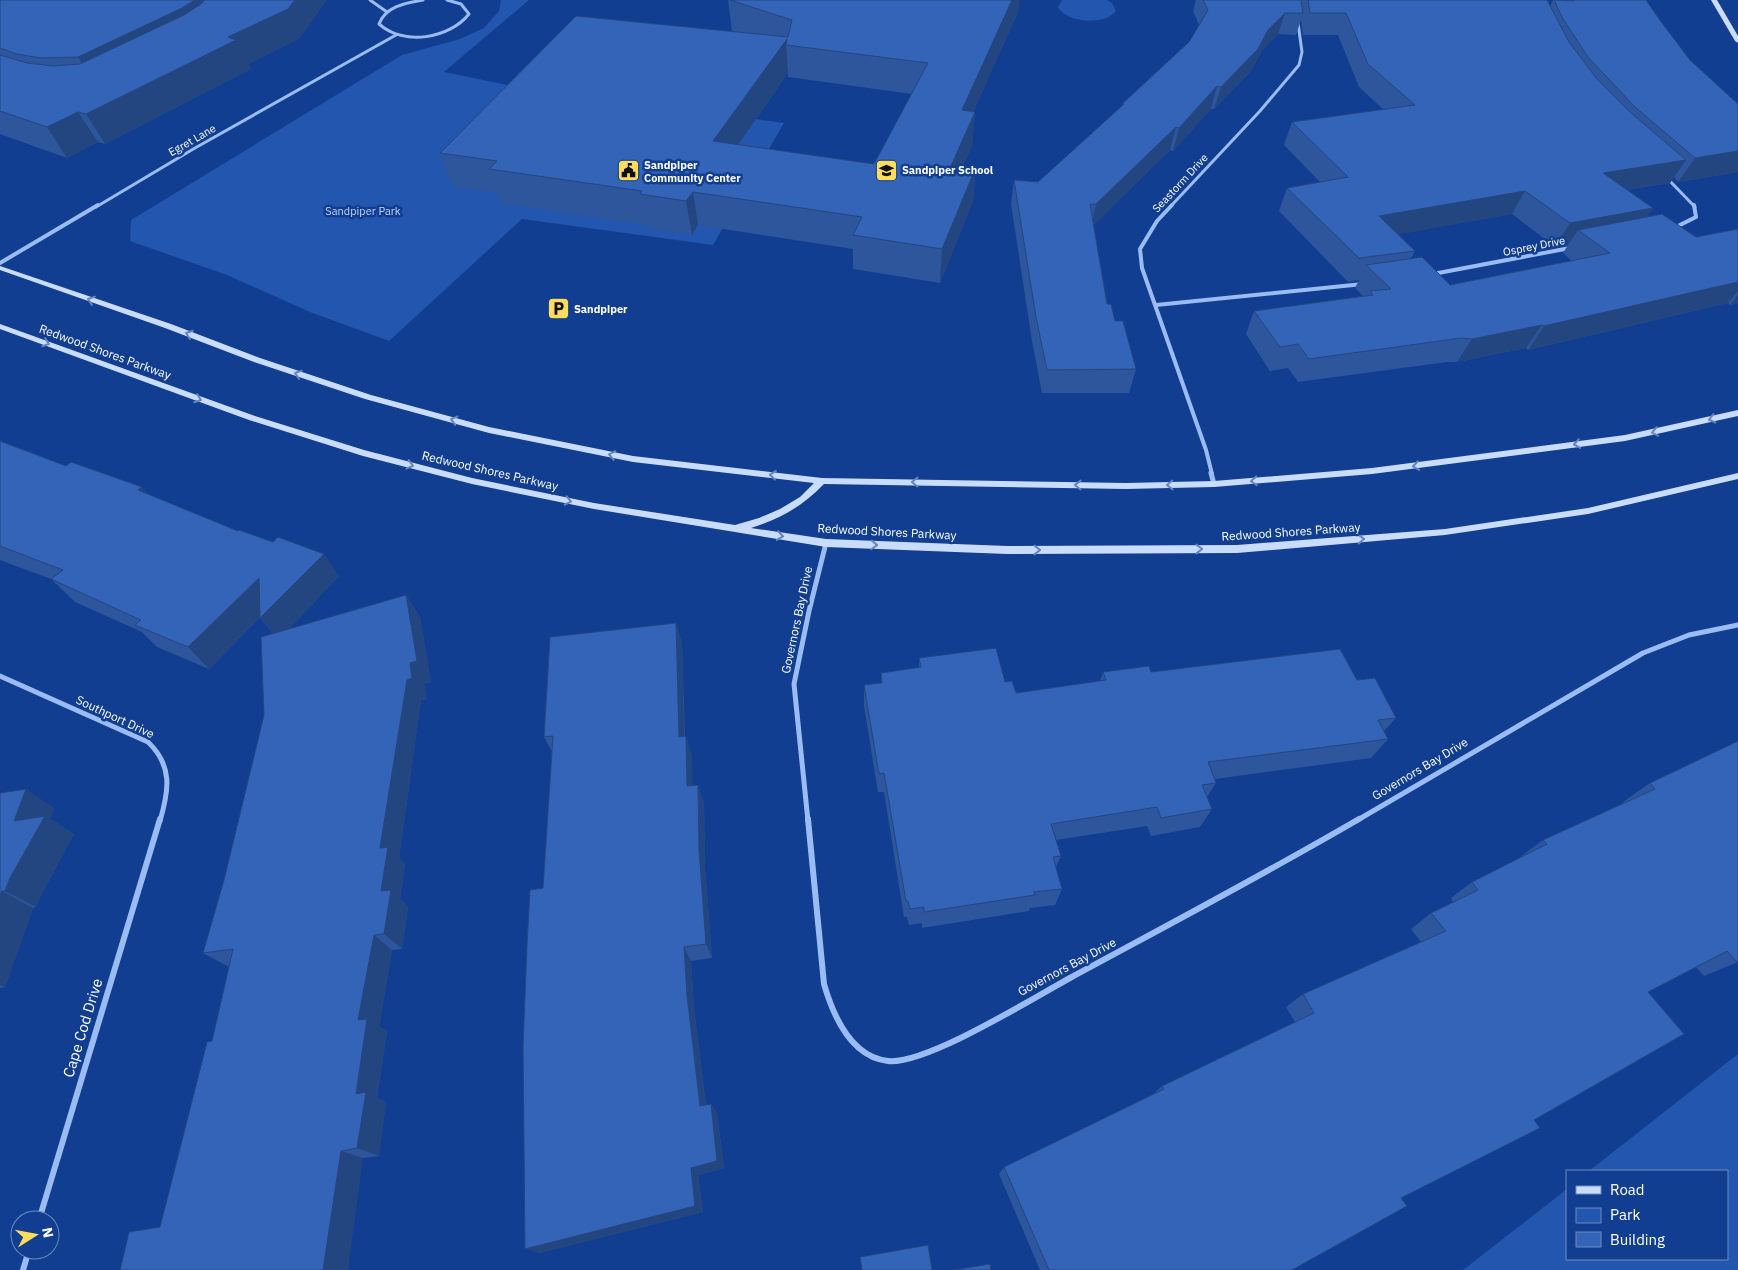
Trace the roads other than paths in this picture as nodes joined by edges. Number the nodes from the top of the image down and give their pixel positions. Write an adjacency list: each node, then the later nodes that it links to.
1 (370, 0): 6 (street)
2 (423, 0): 5 (street)
3 (447, 0): 8 (street)
4 (1714, 0): 9 (main road)
5 (411, 1): 6 (street)
6 (388, 12): 8 (street)
7 (1297, 17): 17 (street, Seastorm Drive)
8 (396, 35): 13 (street, Egret Lane)
9 (1738, 41)
10 (1663, 174): 11 (street)
11 (1668, 229)
12 (1580, 246): 15 (street, Osprey Drive)
13 (0, 263)
14 (0, 268): 21 (main road, one-way to 14)
15 (1426, 275)
16 (1372, 283): 17 (street)
17 (1156, 305): 22 (street, Seastorm Drive)
18 (0, 326): 23 (main road, Redwood Shores Parkway, one-way to 23)
19 (1738, 413): 22 (main road, one-way to 22)
20 (1738, 476): 24 (main road, Redwood Shores Parkway, one-way to 20)
21 (822, 481): 22 (main road, one-way to 21); 23 (main road)
22 (1214, 484)
23 (734, 529): 24 (main road, Redwood Shores Parkway, one-way to 24)
24 (826, 543): 25 (street, Governors Bay Drive)
25 (1738, 624)
26 (0, 676): 27 (street, Southport Drive)
27 (153, 844): 28 (street, Cape Cod Drive)
28 (42, 1210)

